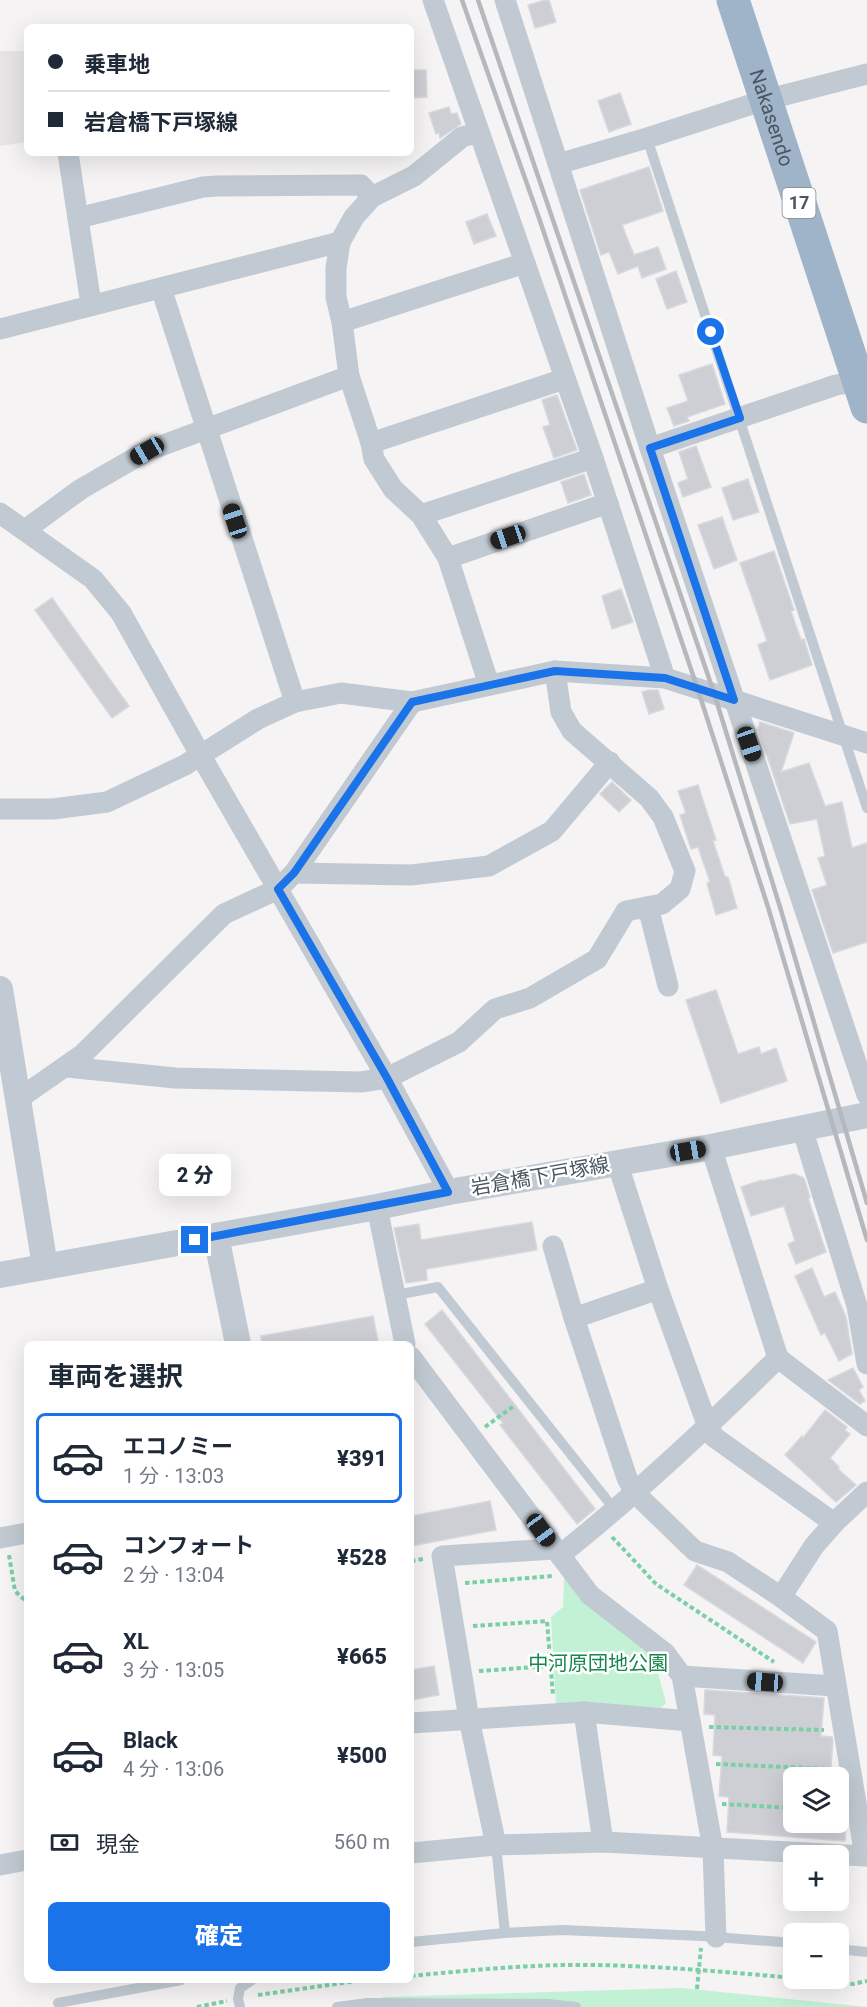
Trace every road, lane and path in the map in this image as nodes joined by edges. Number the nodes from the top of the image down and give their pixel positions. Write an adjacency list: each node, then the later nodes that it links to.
1 (433, 0): 6 (street)
2 (505, 0): 9 (street)
3 (733, 0): 5 (highway, Nakasendo / 17)
4 (867, 74): 5 (street)
5 (765, 100): 7 (street); 20 (highway, Nakasendo / 17)
6 (479, 132): 10 (street); 13 (street)
7 (647, 138): 9 (street); 21 (lane)
8 (68, 156): 11 (street)
9 (558, 164): 24 (street)
10 (372, 197): 11 (street); 12 (street)
11 (78, 218): 15 (street)
12 (340, 242): 14 (street); 16 (street)
13 (525, 263): 16 (street); 19 (street)
14 (161, 288): 15 (street); 22 (street)
15 (91, 304): 17 (street)
16 (342, 322): 18 (street)
17 (0, 329)
18 (349, 376): 22 (street); 23 (street)
19 (564, 379): 23 (street); 25 (street)
20 (864, 389): 21 (street)
21 (740, 418): 24 (street); 36 (lane)
22 (206, 430): 28 (street); 34 (street)
23 (371, 443): 27 (street)
24 (650, 448): 33 (street)
25 (593, 458): 26 (street); 27 (street)
26 (608, 503): 29 (street); 31 (street)
27 (421, 515): 29 (street)
28 (9, 523): 38 (street)
29 (448, 558): 32 (street)
30 (555, 671): 31 (street); 32 (street); 39 (street)
31 (665, 678): 33 (street)
32 (489, 685): 35 (street)
33 (734, 700): 36 (street); 49 (street)
34 (295, 702): 35 (street); 38 (street)
35 (412, 702): 42 (street)
36 (842, 735): 37 (street); 40 (lane)
37 (867, 743)
38 (201, 756): 41 (street); 43 (street)
39 (609, 762): 42 (street); 44 (street)
40 (867, 808)
41 (0, 809)
42 (294, 873): 43 (street)
43 (278, 889): 47 (street); 48 (street)
44 (648, 907): 45 (street); 48 (street)
45 (668, 986)
46 (0, 989): 50 (street)
47 (67, 1067): 48 (street); 50 (street)
48 (387, 1078): 55 (street)
49 (867, 1095)
50 (18, 1100): 59 (street)
51 (867, 1115): 52 (street, 岩倉橋下戸塚線)
52 (802, 1128): 53 (street, 岩倉橋下戸塚線); 68 (street)
53 (711, 1147): 54 (street, 岩倉橋下戸塚線); 66 (street)
54 (617, 1162): 55 (street, 岩倉橋下戸塚線); 61 (street)
55 (448, 1192): 56 (street, 岩倉橋下戸塚線)
56 (377, 1207): 57 (street, 岩倉橋下戸塚線); 62 (street)
57 (216, 1236): 59 (street, 岩倉橋下戸塚線); 64 (street)
58 (553, 1246): 63 (street)
59 (45, 1266): 60 (street, 岩倉橋下戸塚線)
60 (0, 1275)
61 (658, 1289): 63 (street); 71 (street)
62 (396, 1294): 65 (street); 69 (lane)
63 (574, 1318): 74 (street)
64 (237, 1341)
65 (404, 1341)
66 (778, 1358): 70 (street); 71 (street)
67 (414, 1361): 72 (street)
68 (867, 1364)
69 (525, 1398): 72 (path); 75 (lane)
70 (867, 1426)
71 (708, 1427): 74 (street); 76 (street)
72 (473, 1437): 78 (street)
73 (867, 1492): 76 (street)
74 (635, 1493): 75 (street); 81 (street)
75 (607, 1517): 78 (street); 87 (path)
76 (834, 1523): 81 (street)
77 (11, 1536): 82 (path)
78 (557, 1552): 79 (street); 80 (street)
79 (575, 1575): 80 (path); 86 (street)
80 (446, 1584): 83 (street)
81 (781, 1596): 88 (street)
82 (24, 1599)
83 (453, 1627): 84 (path); 85 (street)
84 (550, 1666): 85 (path); 90 (path)
85 (461, 1672): 91 (street)
86 (682, 1676): 87 (street); 93 (street)
87 (807, 1684): 88 (street)
88 (835, 1686): 94 (street)
89 (584, 1712): 90 (street); 93 (street); 99 (street)
90 (555, 1714): 91 (street)
91 (469, 1719): 92 (street); 100 (street)
92 (414, 1723)
93 (690, 1724): 94 (path); 95 (street)
94 (843, 1731): 96 (street)
95 (698, 1763): 96 (path); 97 (street)
96 (850, 1770): 104 (street)
97 (705, 1803): 98 (path); 101 (street)
98 (783, 1807)
99 (603, 1842): 100 (street); 101 (street)
100 (496, 1845): 102 (street); 106 (lane)
101 (713, 1849): 104 (street); 107 (street)
102 (414, 1853)
103 (24, 1861): 105 (street)
104 (866, 1862)
105 (0, 1865)
106 (505, 1933): 107 (lane); 108 (lane)
107 (716, 1936): 109 (lane)
108 (414, 1942)
109 (783, 1942)
110 (849, 1950): 111 (lane)
111 (867, 1952)
112 (699, 1969): 113 (path); 114 (path); 121 (path)
113 (414, 1976)
114 (783, 1977)
115 (110, 1983): 122 (lane)
116 (165, 1983): 122 (lane)
117 (248, 1983): 124 (lane)
118 (346, 1983): 124 (path)
119 (867, 1983): 120 (path)
120 (849, 1984)
121 (697, 1989)
122 (112, 1993): 123 (lane)
123 (58, 2003)
124 (239, 2003): 127 (path)
125 (472, 2005): 126 (lane); 129 (lane)
126 (385, 2006): 128 (lane)
127 (197, 2007)
128 (337, 2007)
129 (576, 2007)

